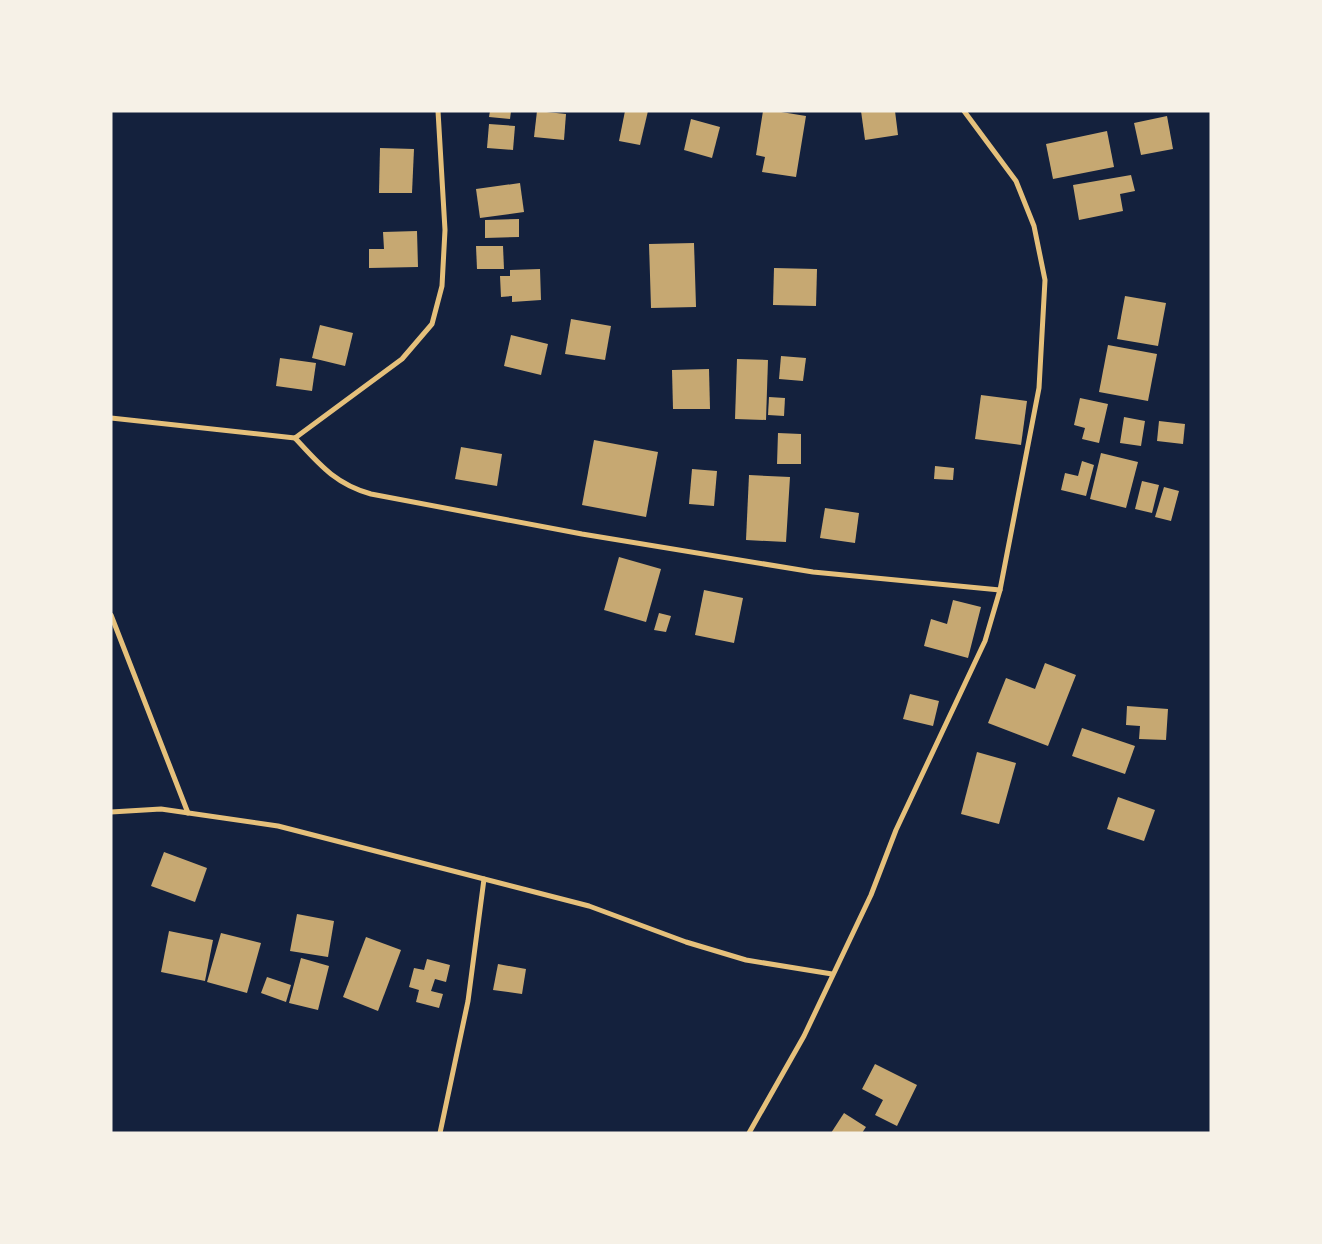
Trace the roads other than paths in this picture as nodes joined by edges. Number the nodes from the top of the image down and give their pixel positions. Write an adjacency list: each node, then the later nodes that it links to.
1 (438, 111): 4 (street)
2 (964, 111): 5 (street)
3 (111, 418): 4 (street)
4 (295, 438): 5 (street)
5 (1000, 590): 10 (street)
6 (111, 615): 8 (street)
7 (111, 812): 8 (street)
8 (188, 813): 9 (street)
9 (484, 879): 10 (street); 11 (street)
10 (832, 974): 12 (street)
11 (440, 1133)
12 (749, 1133)

